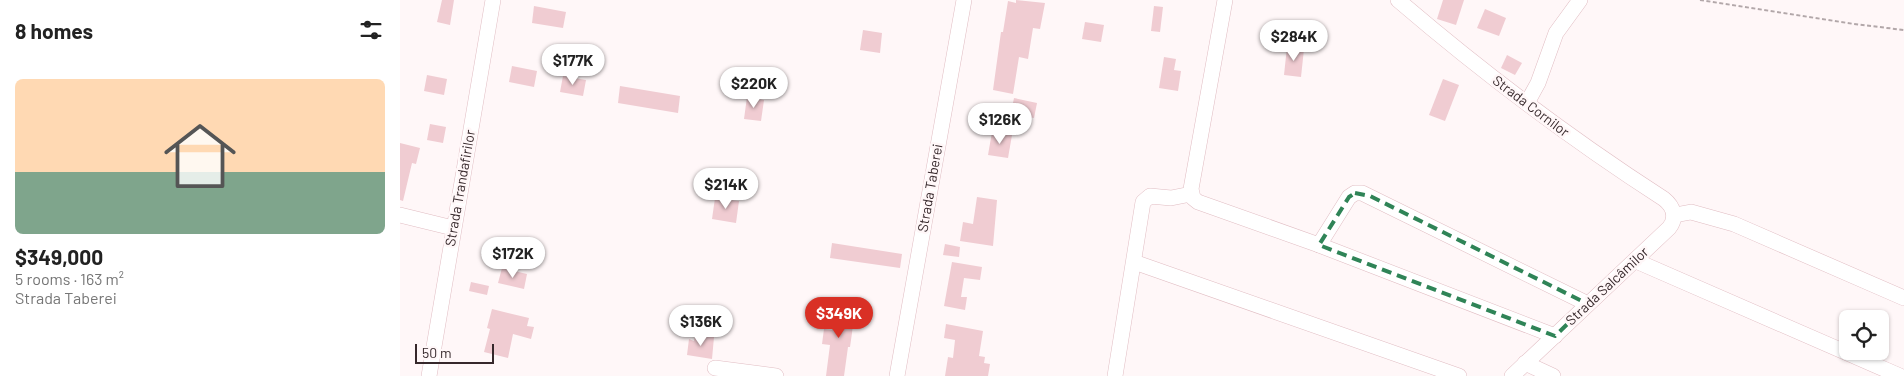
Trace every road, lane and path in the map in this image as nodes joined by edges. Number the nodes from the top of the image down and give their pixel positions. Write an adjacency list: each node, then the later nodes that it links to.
1 (492, 0): 12 (street, Strada Trandafirilor)
2 (964, 0): 23 (street, Strada Taberei)
3 (1225, 0): 9 (street)
4 (1398, 0): 8 (street, Strada Cornilor)
5 (1580, 0): 8 (street)
6 (1700, 0): 7 (path)
7 (1904, 30)
8 (1527, 103): 10 (street, Strada Cornilor)
9 (1191, 194): 13 (street); 15 (street)
10 (1672, 209): 14 (street, Strada Salcâmilor); 16 (street)
11 (400, 215): 12 (street)
12 (453, 228): 21 (street, Strada Trandafirilor)
13 (1319, 245): 17 (street); 18 (street)
14 (1636, 261): 17 (street, Strada Salcâmilor); 28 (street)
15 (1134, 262): 24 (street); 25 (street)
16 (1904, 298)
17 (1588, 304): 18 (street, Strada Salcâmilor)
18 (1555, 336): 19 (street, Strada Salcâmilor)
19 (1525, 363): 26 (street, Strada Salcâmilor); 27 (street)
20 (715, 368): 22 (street)
21 (429, 376)
22 (776, 376)
23 (897, 376)
24 (1115, 376)
25 (1459, 376)
26 (1512, 376)
27 (1553, 376)
28 (1900, 376)

